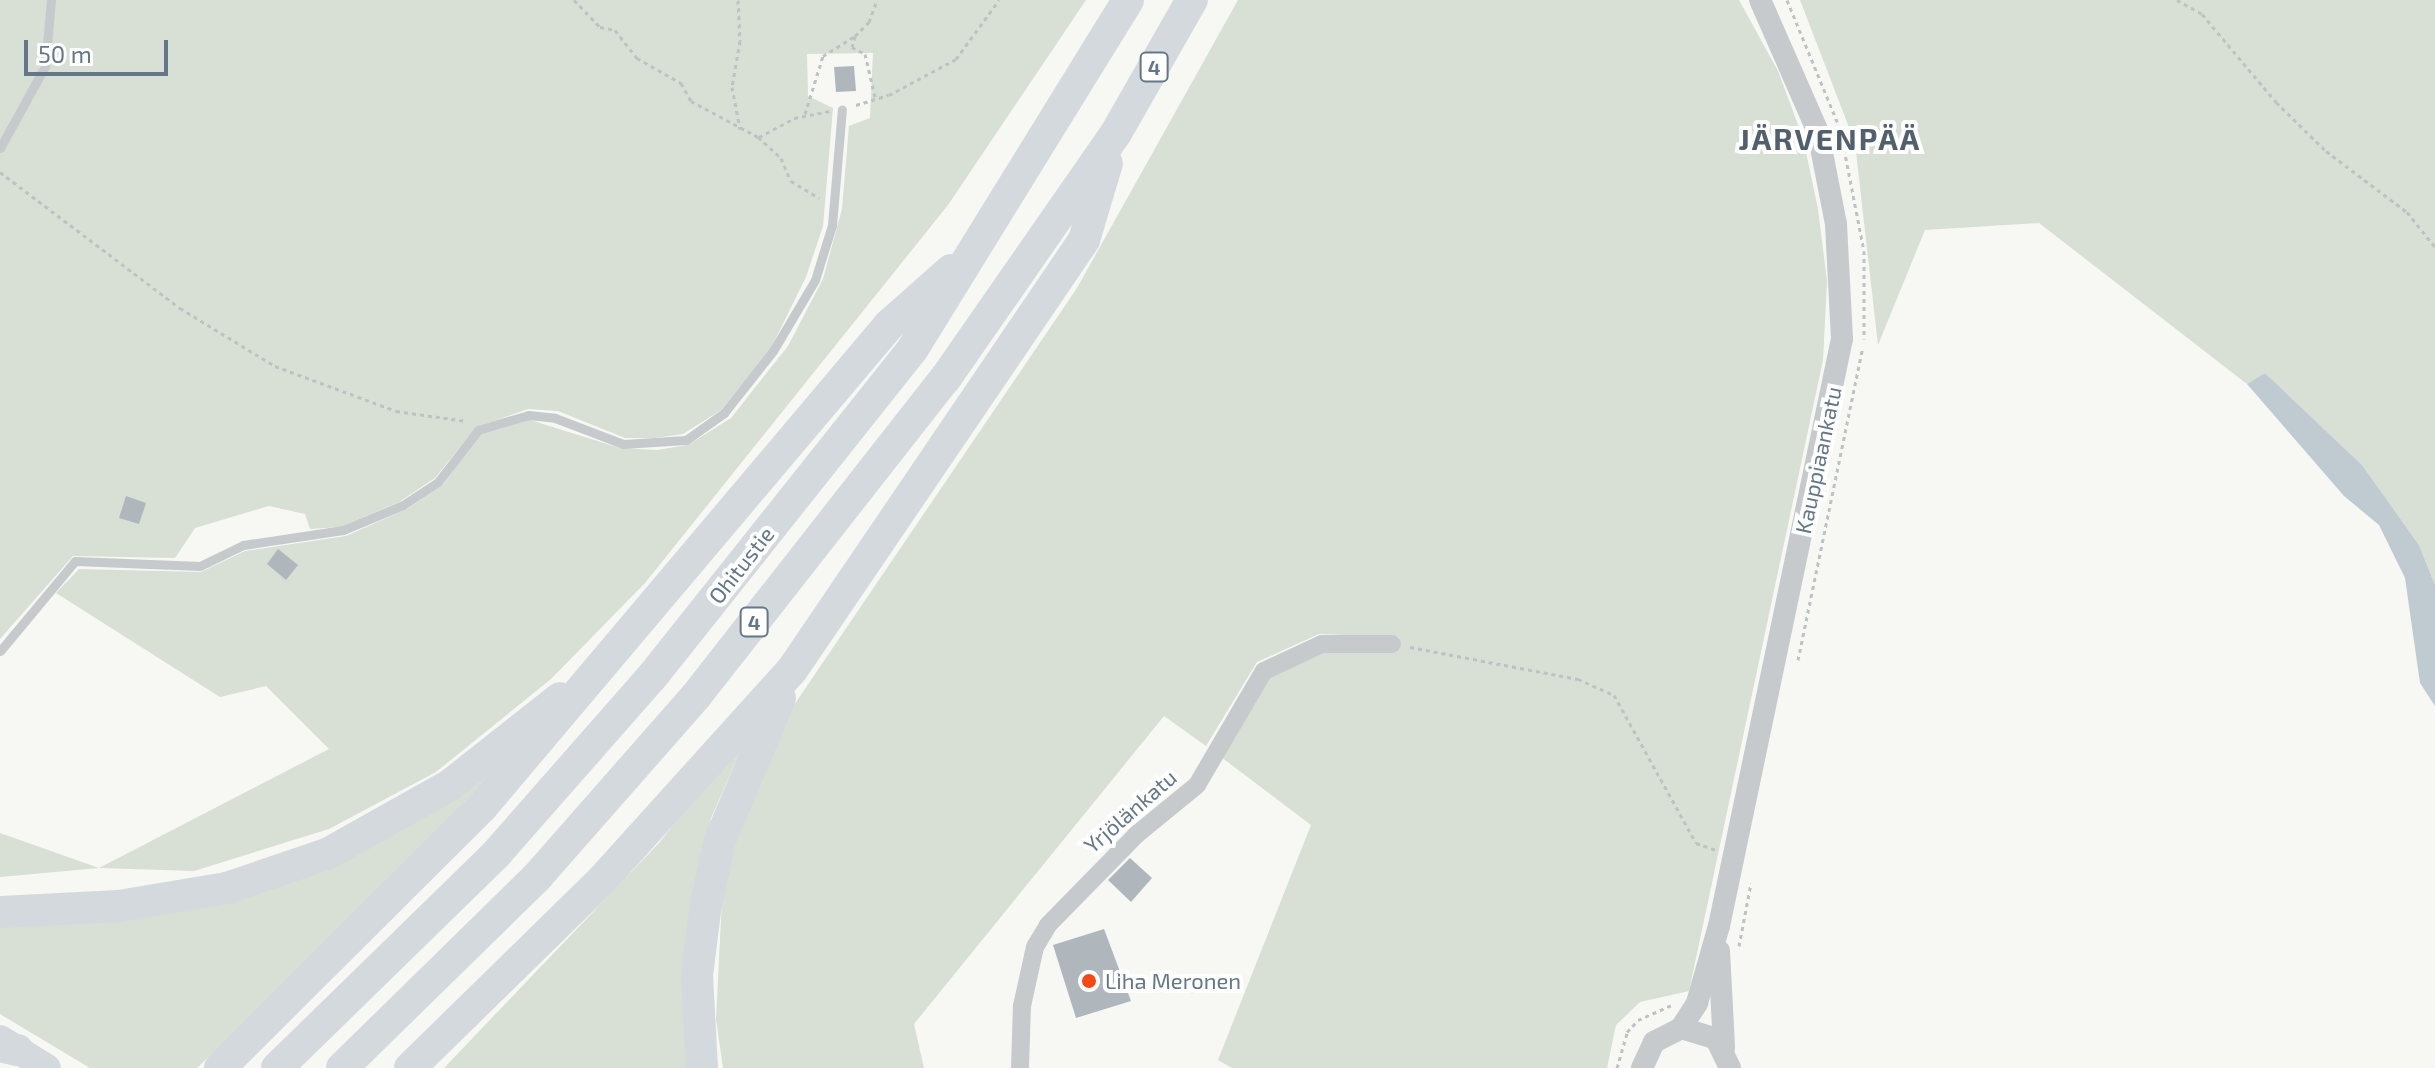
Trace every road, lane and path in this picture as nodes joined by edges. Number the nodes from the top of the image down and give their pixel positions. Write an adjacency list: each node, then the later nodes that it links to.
1 (51, 0): 17 (lane)
2 (574, 0): 14 (path)
3 (738, 0): 14 (path)
4 (877, 0): 10 (path)
5 (999, 0): 11 (path)
6 (1128, 0): 21 (highway, Ohitustie / 4)
7 (1192, 0): 15 (highway, Ohitustie / 4)
8 (1760, 0): 27 (street, Kauppiaankatu)
9 (2177, 0): 20 (path)
10 (855, 36): 11 (path); 13 (path)
11 (875, 99): 12 (path)
12 (842, 109): 13 (path); 19 (lane)
13 (805, 114): 16 (path)
14 (740, 129): 16 (path)
15 (1116, 133): 26 (highway); 36 (highway, Ohitustie / 4)
16 (758, 137): 19 (path)
17 (0, 148)
18 (0, 172): 22 (path)
19 (835, 199): 22 (lane)
20 (2435, 247)
21 (968, 257): 25 (highway); 35 (highway, Ohitustie / 4)
22 (494, 425): 24 (lane)
23 (1392, 644): 27 (path); 39 (street, Yrjölänkatu)
24 (0, 651)
25 (597, 669): 28 (highway); 34 (highway)
26 (792, 670): 37 (highway); 38 (highway)
27 (1735, 856): 29 (street, Kauppiaankatu)
28 (0, 912)
29 (1719, 926): 30 (street, Kauppiaankatu); 32 (street, Kauppiaankatu)
30 (1681, 1028): 32 (street); 40 (street)
31 (6, 1045): 33 (highway)
32 (1727, 1058)
33 (47, 1068)
34 (220, 1068)
35 (277, 1068)
36 (342, 1068)
37 (410, 1068)
38 (702, 1068)
39 (1020, 1068)
40 (1642, 1068)

